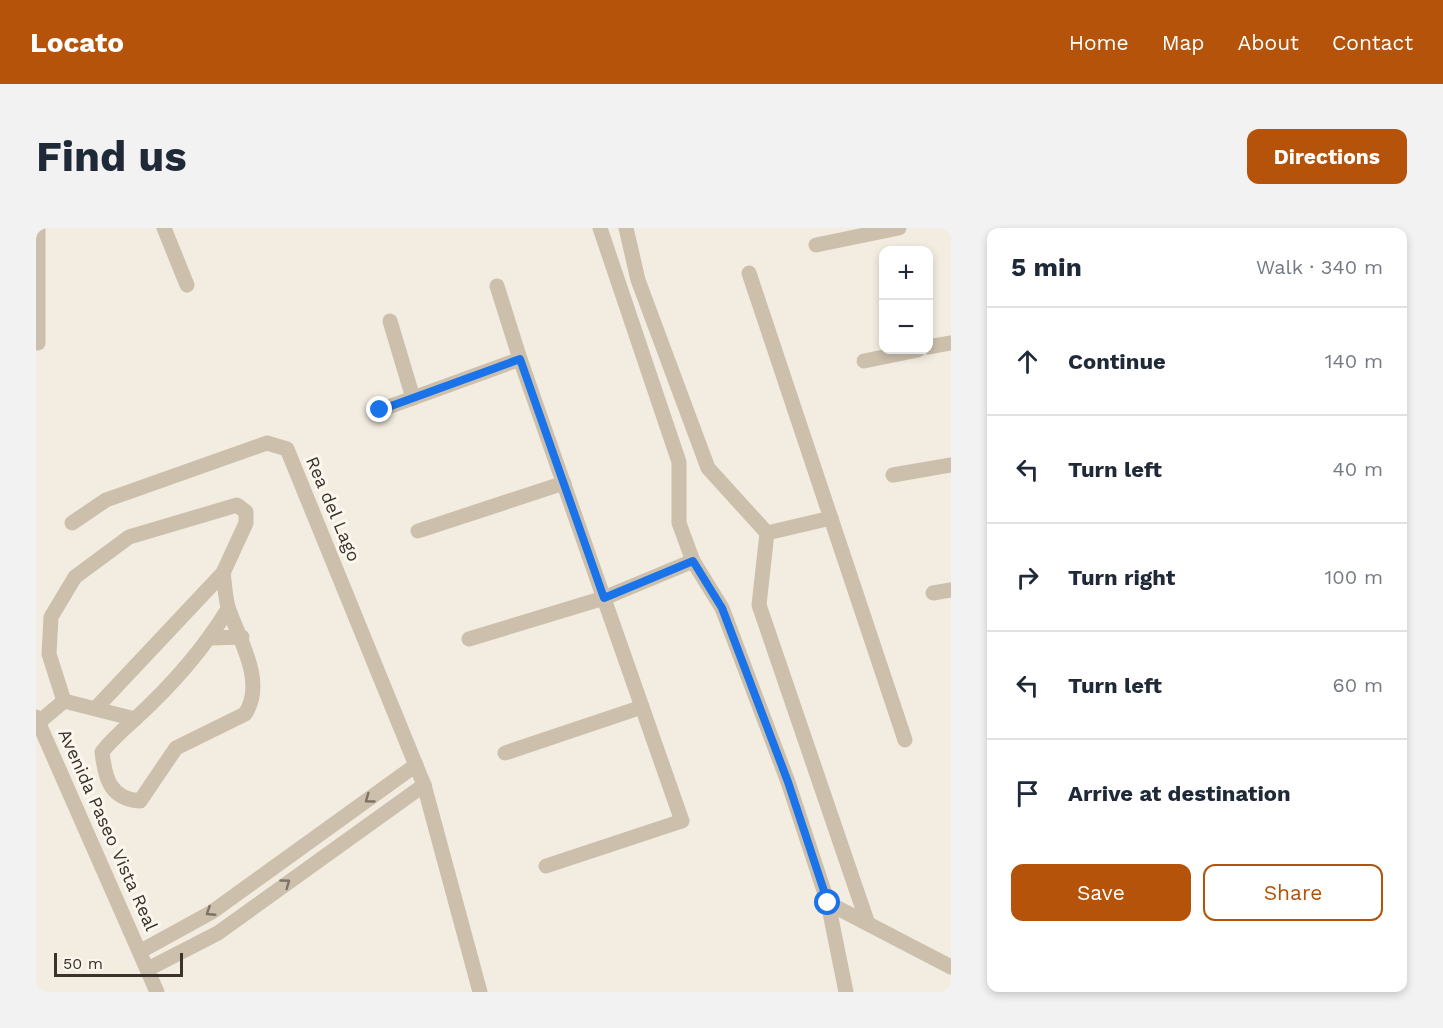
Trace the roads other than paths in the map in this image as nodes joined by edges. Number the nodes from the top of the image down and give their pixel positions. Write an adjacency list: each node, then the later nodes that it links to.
1 (38, 228): 11 (street)
2 (164, 228): 8 (street)
3 (600, 228): 26 (street)
4 (626, 228): 25 (street)
5 (899, 228): 6 (street)
6 (816, 245)
7 (749, 273): 22 (street)
8 (186, 285)
9 (497, 286): 15 (street)
10 (390, 321): 17 (street)
11 (38, 343)
12 (951, 343): 13 (street)
13 (933, 346)
14 (898, 354): 16 (street)
15 (520, 359): 17 (street); 21 (street)
16 (864, 361)
17 (412, 398): 18 (street)
18 (380, 410)
19 (951, 465): 20 (street)
20 (893, 475)
21 (564, 483): 24 (street); 30 (street)
22 (831, 518): 25 (street); 40 (street)
23 (72, 523): 42 (street, Rea del Lago)
24 (418, 531)
25 (767, 533): 46 (street)
26 (693, 561): 30 (street); 45 (street)
27 (224, 573): 31 (street); 35 (street); 37 (street)
28 (951, 590): 29 (street)
29 (933, 593)
30 (604, 598): 34 (street); 36 (street)
31 (228, 609): 32 (street); 33 (street)
32 (242, 637): 33 (street); 38 (street)
33 (211, 638): 38 (street)
34 (469, 639)
35 (64, 701): 37 (street); 39 (street)
36 (642, 707): 41 (street); 44 (street)
37 (96, 708): 38 (street)
38 (135, 719)
39 (37, 720): 47 (street, Avenida Paseo Vista Real)
40 (905, 740)
41 (506, 753)
42 (416, 765): 43 (street, Rea del Lago); 47 (street, one-way to 47)
43 (424, 785): 49 (street, one-way to 43); 51 (street, Rea del Lago)
44 (546, 866)
45 (828, 903): 46 (street); 52 (street)
46 (868, 924): 48 (street)
47 (141, 951): 49 (street, Avenida Paseo Vista Real)
48 (951, 967)
49 (148, 969): 50 (street, Avenida Paseo Vista Real)
50 (157, 992)
51 (480, 992)
52 (846, 992)

